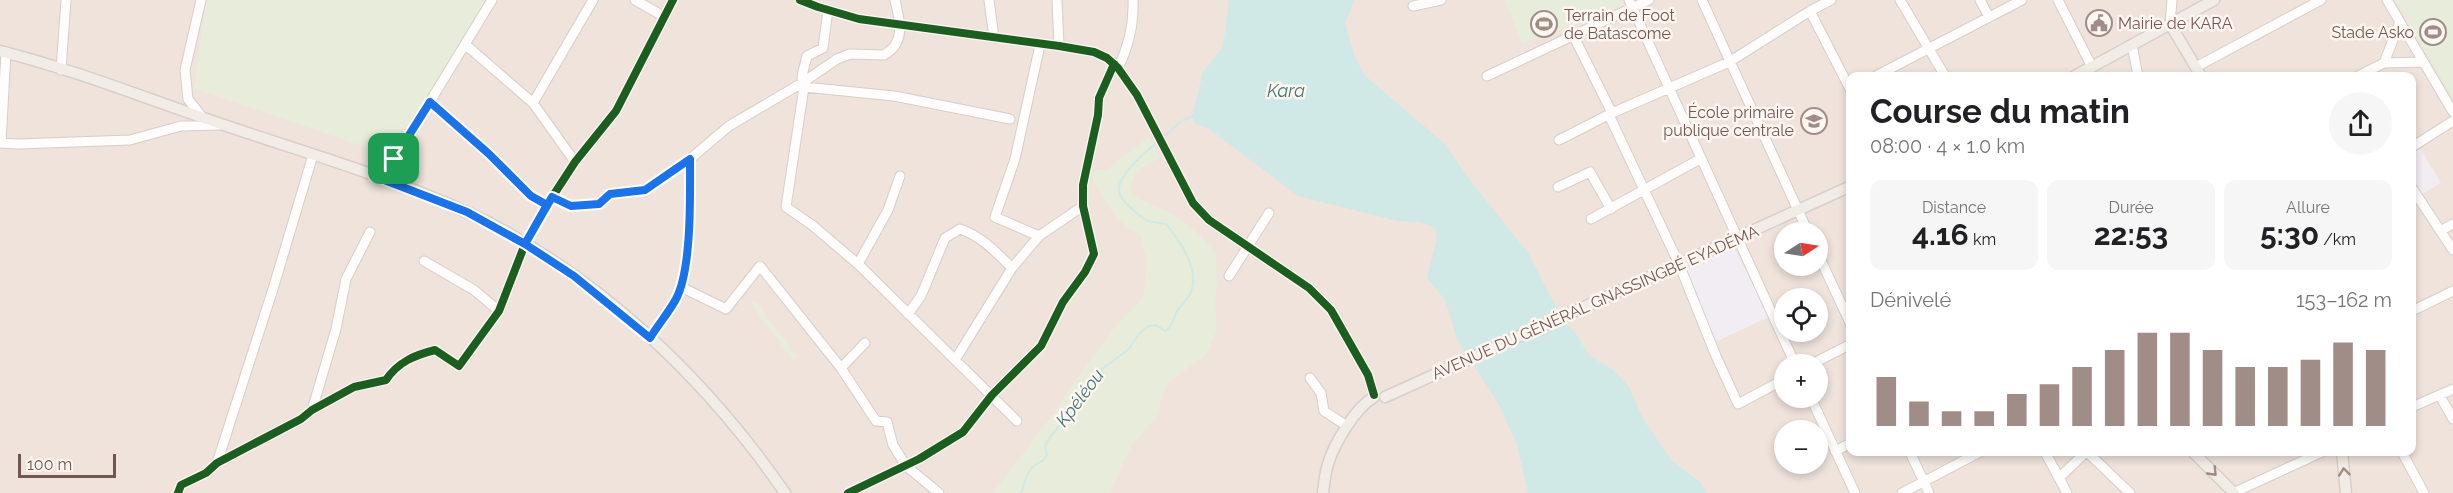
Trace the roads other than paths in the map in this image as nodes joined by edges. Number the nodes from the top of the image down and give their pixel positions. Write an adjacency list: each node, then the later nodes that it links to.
1 (66, 0): 46 (street)
2 (201, 0): 61 (street)
3 (492, 0): 35 (street)
4 (593, 0): 58 (street)
5 (635, 0): 28 (street)
6 (673, 0): 28 (street)
7 (800, 0): 26 (street)
8 (895, 0): 31 (street)
9 (990, 0): 34 (street)
10 (1057, 0): 38 (street)
11 (1133, 0): 44 (street)
12 (1441, 0): 25 (street)
13 (1649, 0): 24 (street)
14 (1702, 0): 41 (street)
15 (1832, 0): 27 (street)
16 (1900, 0): 39 (street)
17 (1980, 0): 29 (street)
18 (2022, 0): 29 (street)
19 (2058, 0): 45 (street)
20 (2172, 0): 32 (street)
21 (2214, 0): 32 (main road)
22 (2321, 0): 51 (street)
23 (2386, 0): 30 (street)
24 (1631, 4): 33 (street); 56 (street)
25 (1413, 6)
26 (828, 10): 31 (street); 55 (street)
27 (1810, 11): 41 (street); 54 (street)
28 (663, 16): 72 (street)
29 (1989, 17): 39 (street)
30 (2400, 22): 42 (street); 43 (street)
31 (901, 24): 34 (street); 55 (street)
32 (2170, 24): 37 (main road); 51 (main road)
33 (1573, 35): 53 (street); 60 (street)
34 (994, 38): 36 (street)
35 (466, 45): 57 (street); 58 (street)
36 (1040, 45): 38 (street); 90 (street)
37 (2132, 45): 45 (main road); 50 (street)
38 (1059, 46): 44 (street)
39 (1929, 50): 47 (street); 48 (street)
40 (3, 52): 46 (main road); 66 (street)
41 (1729, 62): 56 (street); 83 (street)
42 (2423, 62): 43 (street); 59 (street)
43 (2384, 63): 52 (street)
44 (1116, 66): 81 (street); 93 (street)
45 (2092, 67): 49 (main road)
46 (61, 70): 61 (main road)
47 (1884, 72)
48 (1943, 72)
49 (2082, 72)
50 (2137, 72)
51 (2199, 72)
52 (2366, 72)
53 (1487, 76)
54 (1846, 79)
55 (803, 85): 62 (street); 70 (street); 96 (street)
56 (1668, 88): 60 (street); 71 (street)
57 (430, 102): 69 (street); 80 (street)
58 (533, 104): 72 (street)
59 (2453, 112)
60 (1611, 114): 65 (street); 78 (street)
61 (203, 118): 64 (main road)
62 (1010, 119)
63 (2453, 121): 67 (street)
64 (222, 125): 66 (street); 68 (main road)
65 (1560, 140)
66 (0, 143)
67 (2416, 144)
68 (313, 155): 73 (main road); 137 (street)
69 (394, 159): 73 (street); 75 (street)
70 (690, 159): 80 (street); 101 (street)
71 (1700, 159): 78 (street); 91 (street)
72 (575, 162): 80 (street)
73 (374, 176): 75 (main road)
74 (900, 176): 96 (street)
75 (394, 183): 92 (main road)
76 (1558, 187): 82 (street)
77 (1846, 188): 83 (main road, AVENUE DU GÉNÉRAL GNASSINGBÉ EYADÉMA)
78 (1644, 190): 82 (street); 97 (street)
79 (2416, 194): 88 (street)
80 (549, 201): 92 (street)
81 (1083, 206): 90 (street); 117 (street)
82 (1611, 209): 85 (street)
83 (1798, 211): 86 (street); 91 (main road, AVENUE DU GÉNÉRAL GNASSINGBÉ EYADÉMA)
84 (1269, 213): 93 (street)
85 (1591, 219)
86 (1803, 222)
87 (2453, 224): 88 (street)
88 (2440, 231): 94 (street)
89 (370, 232): 122 (street)
90 (1039, 236): 98 (street)
91 (1738, 238): 97 (main road, AVENUE DU GÉNÉRAL GNASSINGBÉ EYADÉMA); 110 (street)
92 (525, 244): 104 (street); 107 (main road)
93 (1247, 246): 99 (street); 118 (street)
94 (2453, 250)
95 (424, 261): 104 (street)
96 (858, 264): 105 (street)
97 (1679, 264): 115 (street); 118 (main road, AVENUE DU GÉNÉRAL GNASSINGBÉ EYADÉMA)
98 (1012, 268): 105 (street); 112 (street)
99 (1229, 276)
100 (1828, 276): 106 (street)
101 (681, 288): 107 (street); 113 (street)
102 (2453, 291): 103 (street)
103 (2416, 309)
104 (499, 311): 122 (street)
105 (909, 314): 112 (street)
106 (1846, 315)
107 (650, 338): 142 (main road)
108 (866, 343): 113 (street)
109 (1846, 347): 111 (street)
110 (1791, 354)
111 (1828, 356)
112 (955, 360): 117 (street)
113 (841, 368): 138 (street)
114 (1310, 378): 125 (street)
115 (1774, 385)
116 (2453, 389): 119 (street)
117 (992, 395): 124 (street); 138 (street)
118 (1379, 396): 125 (main road, AVENUE DU GÉNÉRAL GNASSINGBÉ EYADÉMA)
119 (2440, 396): 120 (street); 123 (street)
120 (2416, 405)
121 (1816, 408): 127 (street)
122 (312, 410): 137 (street)
123 (2453, 419)
124 (1017, 421)
125 (1347, 426): 145 (main road, AVENUE DU GÉNÉRAL GNASSINGBÉ EYADÉMA)
126 (1846, 446): 127 (street)
127 (1835, 451): 146 (street)
128 (1912, 456): 140 (street)
129 (1972, 456): 140 (street)
130 (2047, 456): 139 (street)
131 (2082, 456): 139 (street)
132 (2090, 456): 150 (street)
133 (2197, 456): 151 (main road, one-way to 151)
134 (2304, 456): 151 (street)
135 (2342, 456): 152 (main road, one-way to 135)
136 (2404, 456): 153 (street)
137 (218, 463): 141 (street)
138 (906, 466): 143 (street); 144 (street)
139 (2060, 477): 149 (street)
140 (1924, 480): 147 (street); 148 (street)
141 (178, 493)
142 (785, 493)
143 (848, 493)
144 (939, 493)
145 (1323, 493)
146 (1856, 493)
147 (1902, 493)
148 (1929, 493)
149 (2067, 493)
150 (2130, 493)
151 (2234, 493)
152 (2346, 493)
153 (2424, 493)

